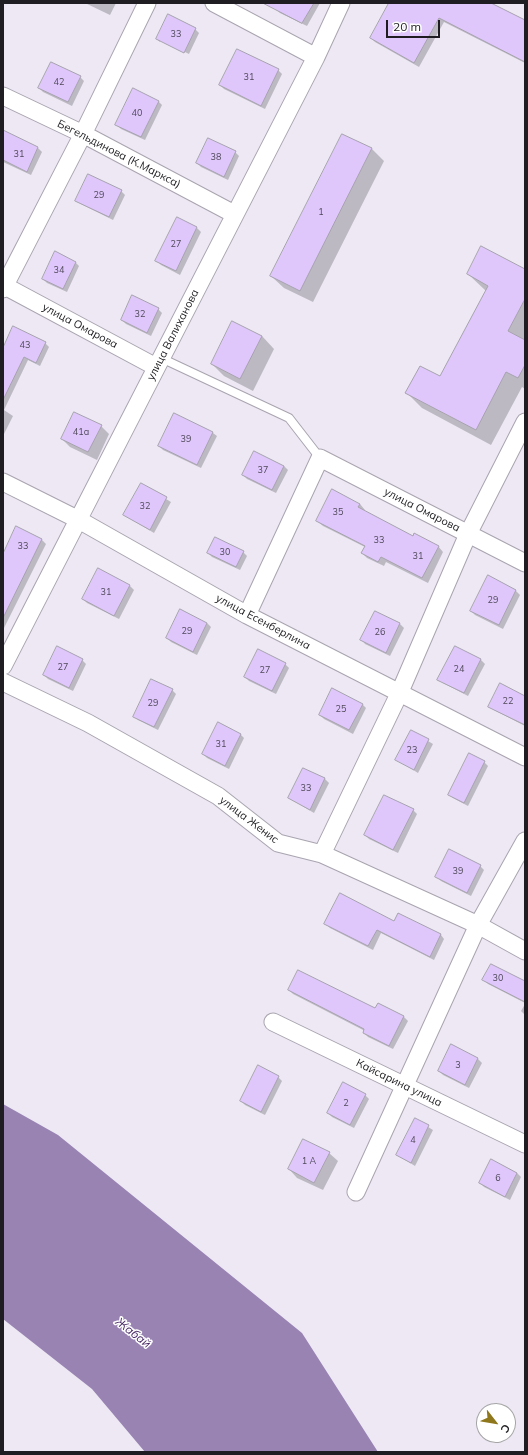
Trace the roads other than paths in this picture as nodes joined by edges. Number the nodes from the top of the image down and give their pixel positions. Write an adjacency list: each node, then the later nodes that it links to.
1 (147, 3): 6 (street)
2 (214, 3): 4 (street)
3 (341, 3): 4 (street, улица Валиханова)
4 (316, 57): 7 (street, улица Валиханова)
5 (3, 96): 6 (street, Бегельдинова (К.Маркса))
6 (83, 134): 7 (street, Бегельдинова (К.Маркса)); 8 (street)
7 (234, 214): 9 (street, улица Валиханова)
8 (4, 287): 9 (street, улица Омарова)
9 (158, 362): 11 (lane); 13 (street, улица Валиханова)
10 (525, 422): 14 (street)
11 (320, 458): 14 (street, улица Омарова); 16 (street)
12 (3, 482): 13 (street, улица Есенберлина)
13 (79, 520): 16 (street, улица Есенберлина); 17 (street, улица Валиханова)
14 (468, 534): 15 (street, улица Омарова); 19 (street)
15 (525, 563)
16 (247, 614): 19 (street, улица Есенберлина)
17 (3, 666)
18 (3, 682): 22 (street, улица Женис)
19 (399, 694): 20 (street, улица Есенберлина); 22 (street)
20 (525, 757)
21 (525, 841): 23 (street)
22 (322, 854): 23 (street, улица Женис)
23 (478, 925): 24 (street, улица Женис); 26 (street)
24 (525, 951)
25 (273, 1022): 26 (street, Кайсарина улица)
26 (406, 1086): 27 (street, Кайсарина улица); 28 (street)
27 (525, 1144)
28 (356, 1192)

